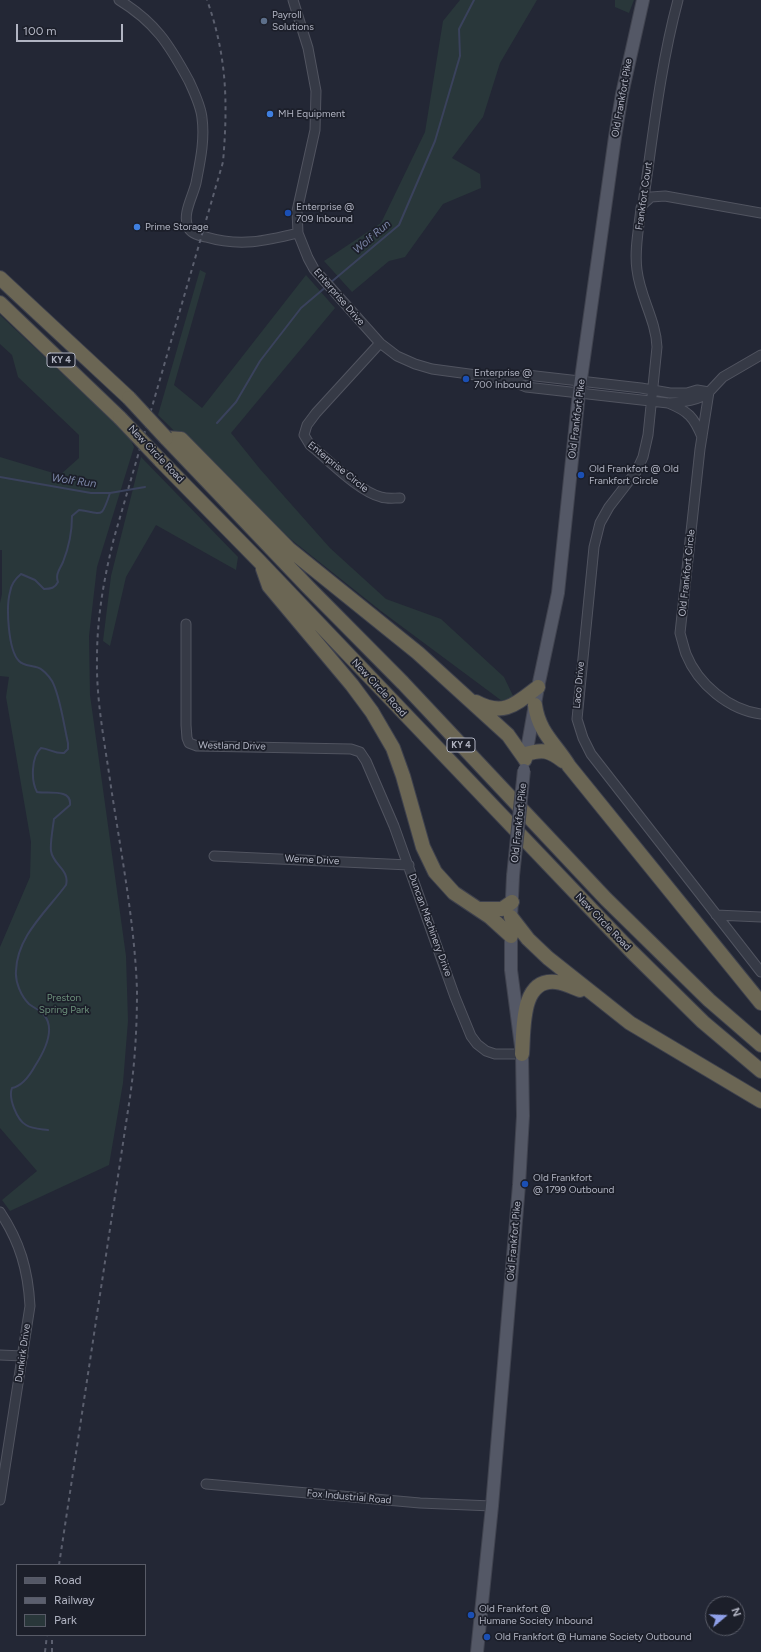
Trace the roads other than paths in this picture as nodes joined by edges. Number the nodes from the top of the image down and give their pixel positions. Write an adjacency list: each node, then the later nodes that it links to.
1 (119, 0): 7 (street)
2 (293, 0): 7 (street, Enterprise Drive)
3 (643, 0): 12 (main road, Old Frankfort Pike)
4 (678, 0): 5 (street, Frankfort Court)
5 (643, 204): 6 (street); 13 (street, Frankfort Court)
6 (761, 213)
7 (298, 234): 10 (street, Enterprise Drive)
8 (0, 278): 18 (highway, New Circle Road / KY 4, bridge)
9 (0, 303): 20 (highway, New Circle Road / KY 4, bridge)
10 (380, 343): 12 (street, Enterprise Drive); 19 (street, Enterprise Circle)
11 (761, 355): 14 (street)
12 (580, 387): 13 (street); 15 (street); 22 (main road, Old Frankfort Pike)
13 (653, 390): 14 (street); 15 (street, Frankfort Court)
14 (709, 392): 16 (street); 17 (street, Old Frankfort Circle)
15 (652, 400): 16 (street); 33 (street, Laco Drive)
16 (668, 403): 17 (street)
17 (702, 437): 25 (street, Old Frankfort Circle)
18 (166, 438): 23 (highway); 40 (highway, New Circle Road / KY 4)
19 (400, 498)
20 (260, 562): 32 (highway); 42 (highway, New Circle Road / KY 4)
21 (186, 624): 26 (street, Westland Drive)
22 (538, 687): 23 (highway); 24 (main road, Old Frankfort Pike)
23 (469, 698): 27 (highway)
24 (535, 705): 27 (main road, Old Frankfort Pike); 28 (highway)
25 (761, 714)
26 (366, 760): 30 (street, Duncan Machinery Drive)
27 (525, 761): 28 (highway); 31 (main road, Old Frankfort Pike, bridge)
28 (569, 766): 39 (highway)
29 (214, 856): 30 (street, Werne Drive)
30 (409, 864): 41 (street, Duncan Machinery Drive)
31 (512, 902): 32 (highway); 34 (main road, Old Frankfort Pike)
32 (479, 909): 36 (highway)
33 (716, 915): 35 (street); 37 (street, Laco Drive)
34 (511, 917): 36 (main road, Old Frankfort Pike); 38 (highway)
35 (761, 917)
36 (511, 936): 41 (main road, Old Frankfort Pike)
37 (761, 972)
38 (592, 994): 41 (highway); 43 (highway)
39 (761, 1003)
40 (761, 1046)
41 (522, 1054): 50 (main road, Old Frankfort Pike)
42 (761, 1071)
43 (761, 1101)
44 (0, 1212): 46 (street, Dunkirk Drive)
45 (0, 1355): 46 (street)
46 (23, 1356): 47 (street, Dunkirk Drive)
47 (2, 1470): 49 (street, Dunkirk Drive)
48 (206, 1484): 50 (street, Fox Industrial Road)
49 (0, 1500)
50 (492, 1506): 51 (main road, Old Frankfort Pike)
51 (477, 1652)

